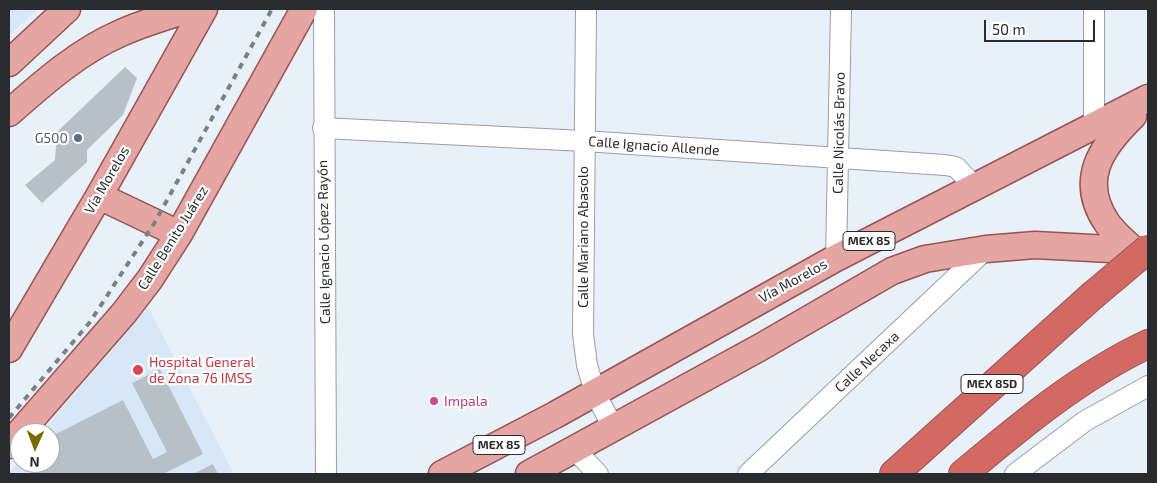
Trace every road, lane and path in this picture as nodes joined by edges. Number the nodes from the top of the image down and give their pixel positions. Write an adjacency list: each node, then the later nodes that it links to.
1 (68, 9): 9 (main road)
2 (190, 9): 11 (main road)
3 (204, 9): 17 (main road, Vía Morelos)
4 (304, 9): 18 (main road, Calle Benito Juárez)
5 (324, 9): 12 (street, Calle Ignacio López Rayón)
6 (586, 9): 14 (street, Calle Mariano Abasolo)
7 (842, 9): 15 (street, Calle Nicolás Bravo)
8 (1094, 9): 13 (street)
9 (9, 63)
10 (1148, 100): 13 (main road, Vía Morelos / MEX 85); 20 (main road)
11 (9, 113)
12 (323, 128): 14 (street, Calle Ignacio Allende); 30 (street, Calle Ignacio López Rayón)
13 (1094, 128): 16 (main road, Vía Morelos / MEX 85)
14 (584, 141): 15 (street, Calle Ignacio Allende); 25 (street, Calle Mariano Abasolo)
15 (838, 157): 16 (street, Calle Ignacio Allende); 21 (street, Calle Nicolás Bravo)
16 (975, 187): 21 (main road, Vía Morelos / MEX 85)
17 (99, 196): 18 (main road); 23 (main road, Vía Morelos)
18 (179, 234): 28 (main road, Calle Benito Juárez)
19 (986, 249): 20 (main road, MEX 85); 27 (main road, MEX 85); 34 (street, Calle Necaxa)
20 (1143, 250): 35 (highway, MEX 85D, bridge)
21 (836, 258): 25 (main road, Vía Morelos / MEX 85)
22 (1148, 344): 36 (highway)
23 (9, 349)
24 (1148, 386): 37 (street)
25 (595, 392): 26 (main road, Vía Morelos / MEX 85); 27 (street, Calle Mariano Abasolo)
26 (555, 415): 29 (main road); 31 (main road, Vía Morelos / MEX 85)
27 (614, 429): 29 (main road, MEX 85)
28 (9, 444)
29 (575, 450): 32 (main road, MEX 85); 33 (street)
30 (326, 474)
31 (442, 474)
32 (529, 474)
33 (598, 474)
34 (748, 474)
35 (894, 474)
36 (963, 474)
37 (1015, 474)

